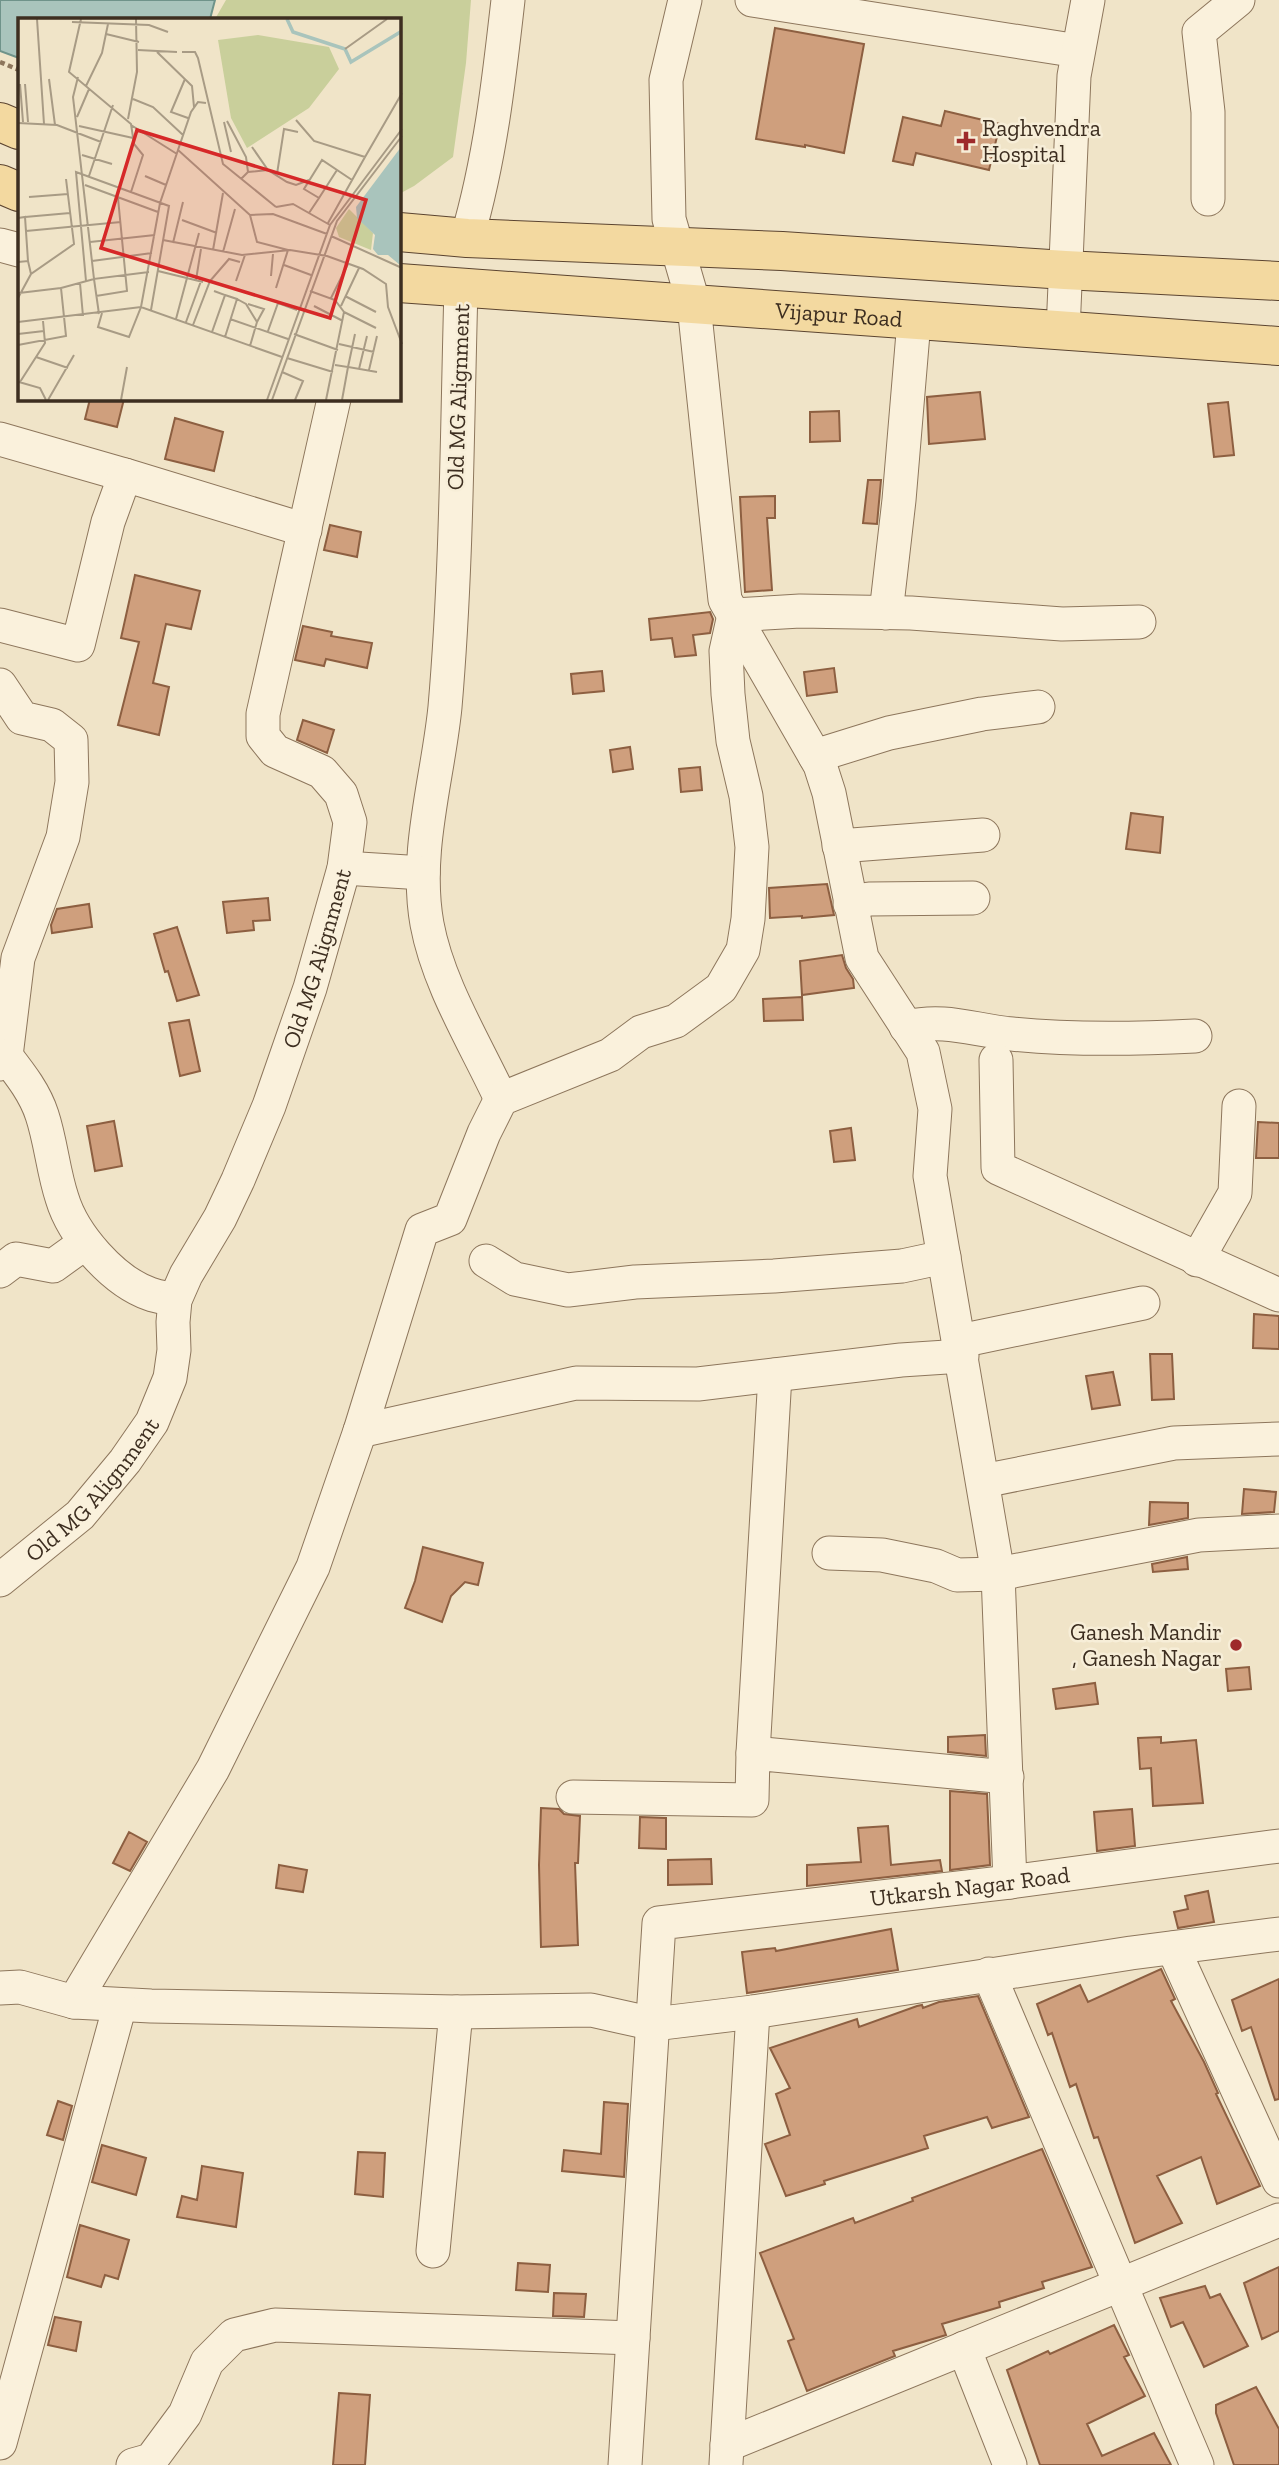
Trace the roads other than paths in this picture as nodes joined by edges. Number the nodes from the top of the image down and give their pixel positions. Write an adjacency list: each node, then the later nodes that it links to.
1 (508, 0): 13 (street)
2 (685, 0): 15 (street)
3 (752, 0): 6 (street)
4 (1087, 0): 6 (street)
5 (1238, 0): 11 (street)
6 (1078, 51): 17 (street)
7 (0, 122): 8 (main road)
8 (18, 130)
9 (0, 184): 10 (main road)
10 (18, 192)
11 (1208, 199)
12 (401, 232): 13 (main road)
13 (467, 237): 15 (main road)
14 (0, 245): 16 (street)
15 (677, 247): 17 (main road); 21 (street)
16 (18, 250)
17 (1065, 270): 18 (main road); 23 (street)
18 (1279, 281)
19 (401, 283): 20 (main road, Vijapur Road)
20 (461, 288): 21 (main road, Vijapur Road); 39 (street, Old MG Alignment)
21 (694, 305): 22 (main road, Vijapur Road); 30 (street)
22 (914, 321): 23 (main road, Vijapur Road); 29 (street)
23 (1063, 331): 24 (main road, Vijapur Road)
24 (1279, 346)
25 (334, 401): 28 (street)
26 (0, 439): 27 (street)
27 (125, 475): 28 (street); 32 (street)
28 (305, 530): 38 (street)
29 (886, 613): 30 (street); 31 (street)
30 (734, 615): 35 (street); 47 (street)
31 (1139, 622)
32 (0, 625)
33 (0, 685): 42 (street)
34 (1038, 707): 35 (street)
35 (815, 756): 37 (street)
36 (983, 835): 37 (street)
37 (839, 846): 41 (street)
38 (344, 868): 39 (street, Old MG Alignment); 55 (street, Old MG Alignment)
39 (423, 873): 47 (street)
40 (973, 898): 41 (street)
41 (850, 905): 43 (street)
42 (9, 961): 45 (street)
43 (906, 1027): 44 (street); 50 (street)
44 (1195, 1036)
45 (3, 1060): 49 (street)
46 (996, 1060): 51 (street)
47 (501, 1099): 59 (street)
48 (1239, 1107): 51 (street)
49 (85, 1243): 53 (street); 55 (street)
50 (944, 1257): 52 (street); 57 (street)
51 (1197, 1260): 54 (street)
52 (486, 1261)
53 (0, 1271)
54 (1279, 1296)
55 (176, 1300): 65 (street, Old MG Alignment)
56 (1143, 1303): 57 (street)
57 (961, 1349): 58 (street); 61 (street)
58 (775, 1375): 59 (street); 66 (street)
59 (360, 1431): 75 (street)
60 (1279, 1438): 61 (street)
61 (983, 1481): 64 (street)
62 (1279, 1531): 64 (street)
63 (829, 1553): 64 (street)
64 (998, 1574): 67 (street)
65 (0, 1580)
66 (753, 1753): 67 (street); 68 (street)
67 (1007, 1777): 70 (street)
68 (573, 1797)
69 (1279, 1846): 70 (street, Utkarsh Nagar Road)
70 (1010, 1882): 79 (street, Utkarsh Nagar Road)
71 (1279, 1934): 72 (street)
72 (1173, 1948): 73 (street); 80 (street)
73 (989, 1974): 78 (street); 83 (street)
74 (0, 1988): 75 (street)
75 (74, 2002): 76 (street)
76 (120, 2005): 77 (street); 86 (street)
77 (456, 2012): 79 (street); 82 (street)
78 (753, 2012): 79 (street); 87 (street)
79 (654, 2024): 84 (street)
80 (1279, 2181)
81 (1279, 2220): 83 (street)
82 (433, 2251)
83 (1121, 2284): 85 (street); 91 (street)
84 (633, 2338): 88 (street); 89 (street)
85 (964, 2348): 87 (street); 90 (street)
86 (0, 2443)
87 (727, 2455)
88 (133, 2465)
89 (625, 2465)
90 (1010, 2465)
91 (1197, 2465)

